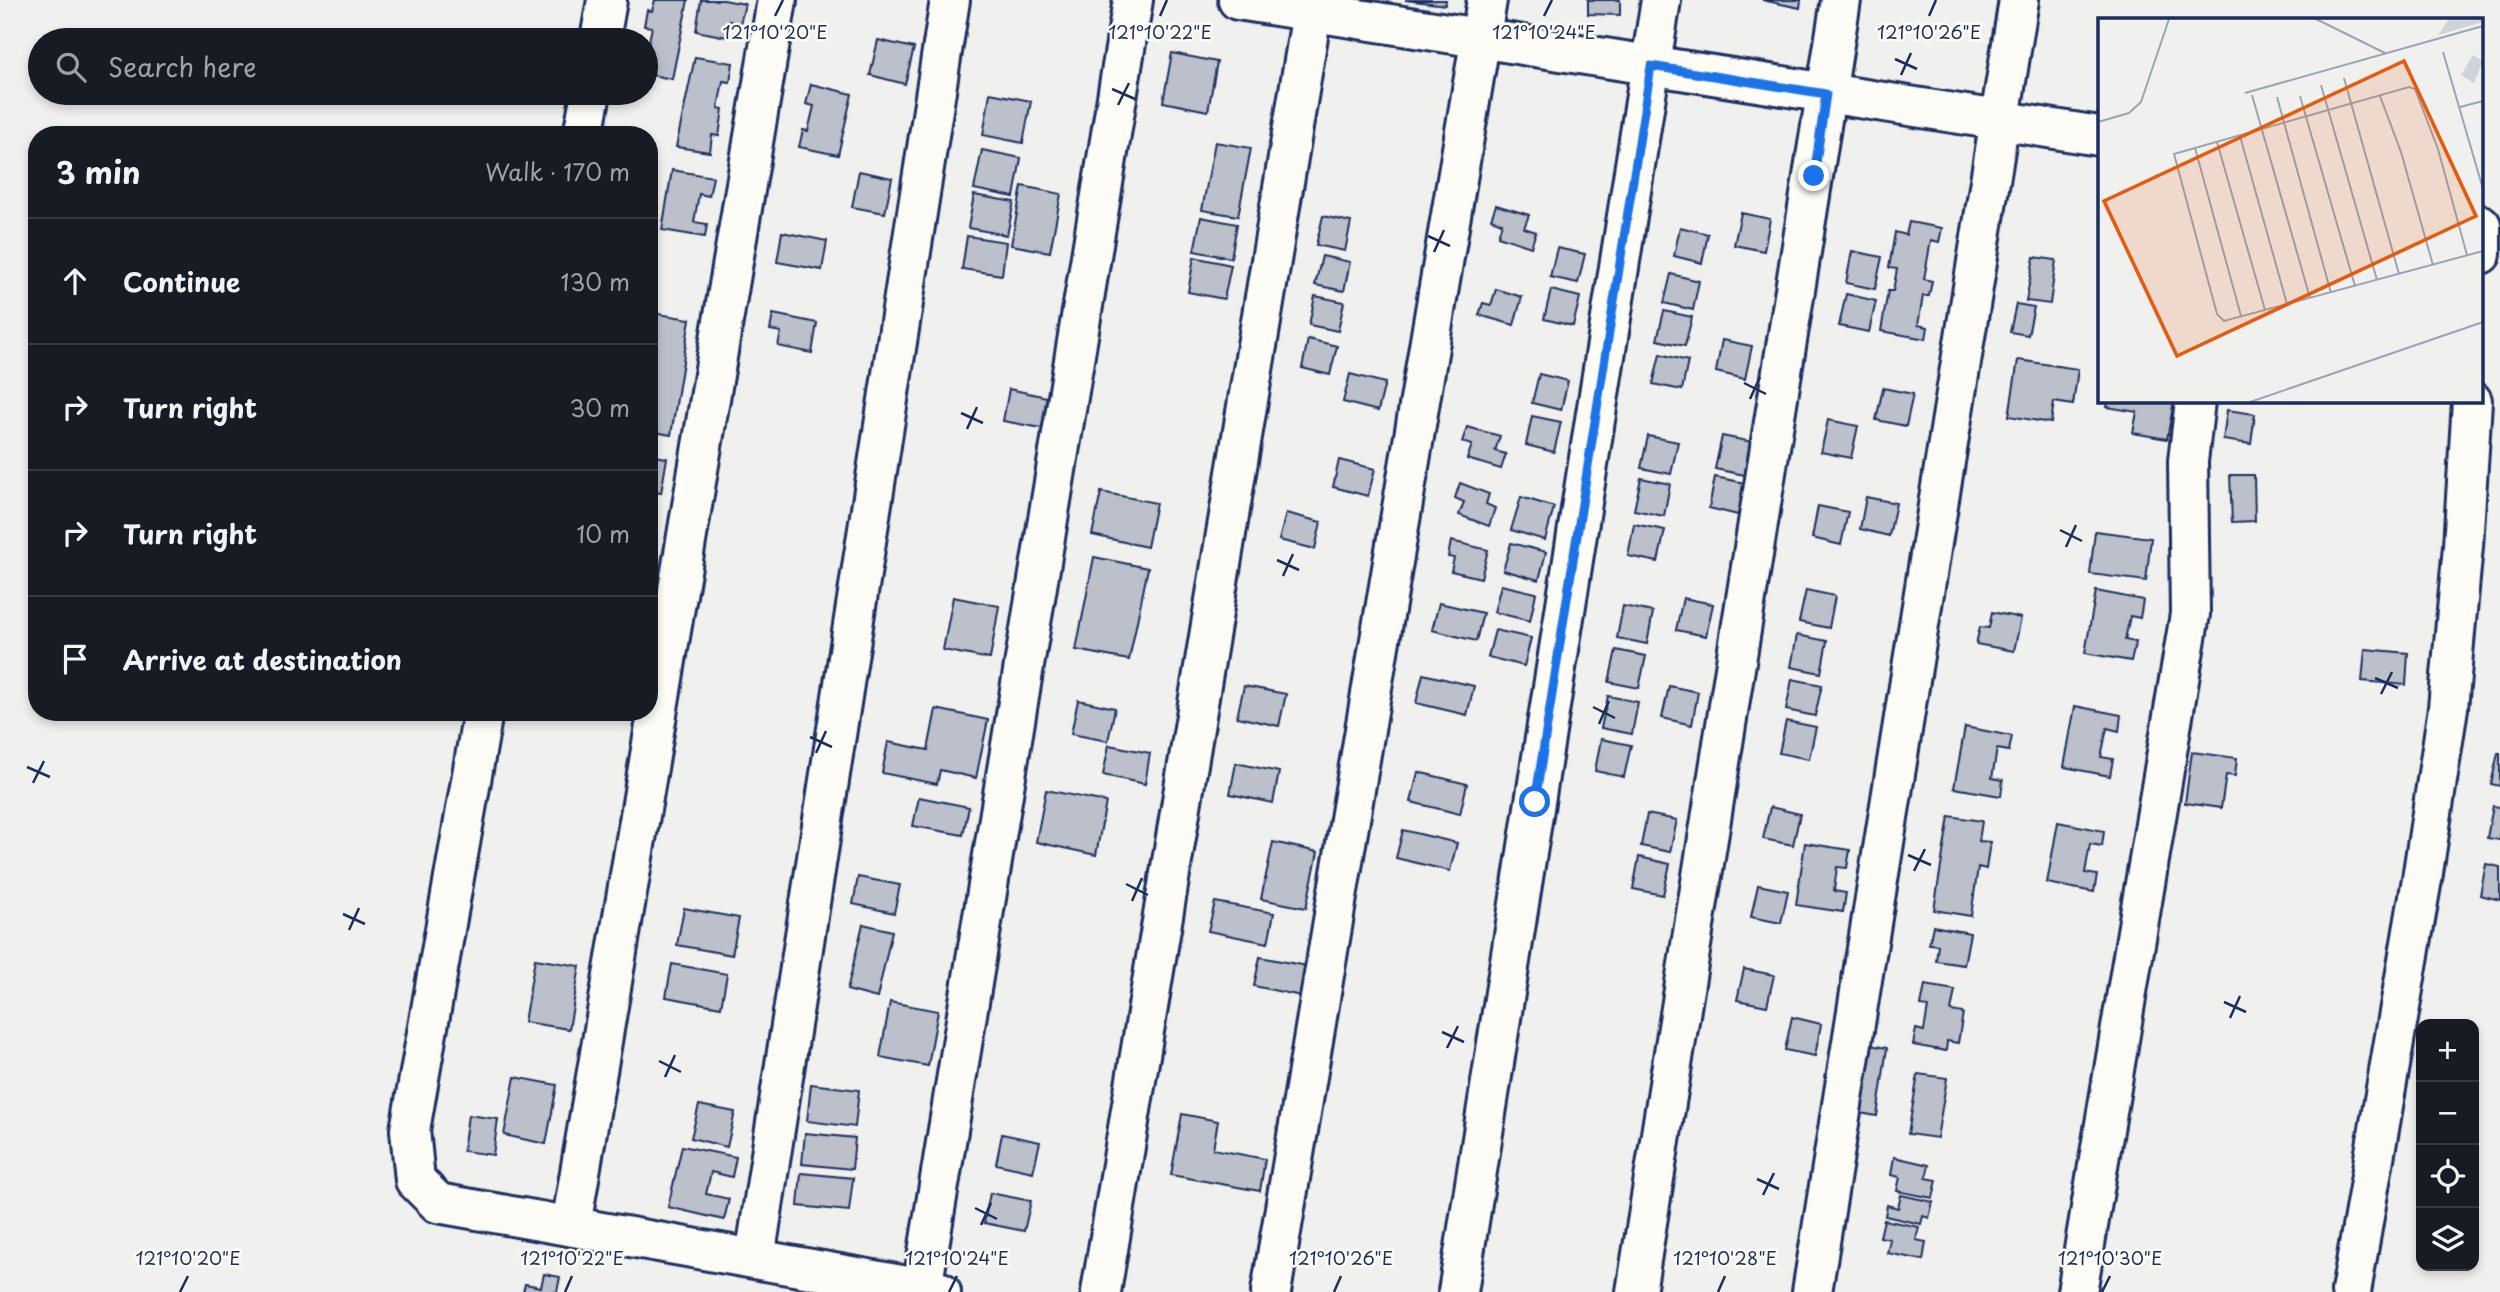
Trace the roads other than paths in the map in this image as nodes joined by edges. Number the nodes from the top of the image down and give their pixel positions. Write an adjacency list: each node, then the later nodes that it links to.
1 (607, 0): 11 (street)
2 (777, 0): 21 (street)
3 (950, 0): 25 (street)
4 (1133, 0): 26 (street)
5 (1237, 0): 10 (street)
6 (1487, 0): 12 (street)
7 (1661, 0): 13 (street)
8 (1841, 0): 14 (street)
9 (2019, 0): 16 (street)
10 (1314, 6): 12 (street); 27 (street)
11 (602, 28)
12 (1480, 39): 13 (street); 28 (street)
13 (1651, 66): 14 (street); 29 (street)
14 (1826, 94): 16 (street); 30 (street)
15 (589, 105): 17 (street)
16 (1998, 121): 18 (street); 31 (street)
17 (585, 126)
18 (2098, 136)
19 (2195, 402): 32 (street)
20 (2472, 402): 33 (street)
21 (658, 712)
22 (481, 721): 24 (street)
23 (656, 721): 24 (street)
24 (572, 1226): 25 (street)
25 (755, 1258): 26 (street)
26 (931, 1290)
27 (1101, 1292)
28 (1271, 1292)
29 (1458, 1292)
30 (1636, 1292)
31 (1812, 1292)
32 (2077, 1292)
33 (2351, 1292)

